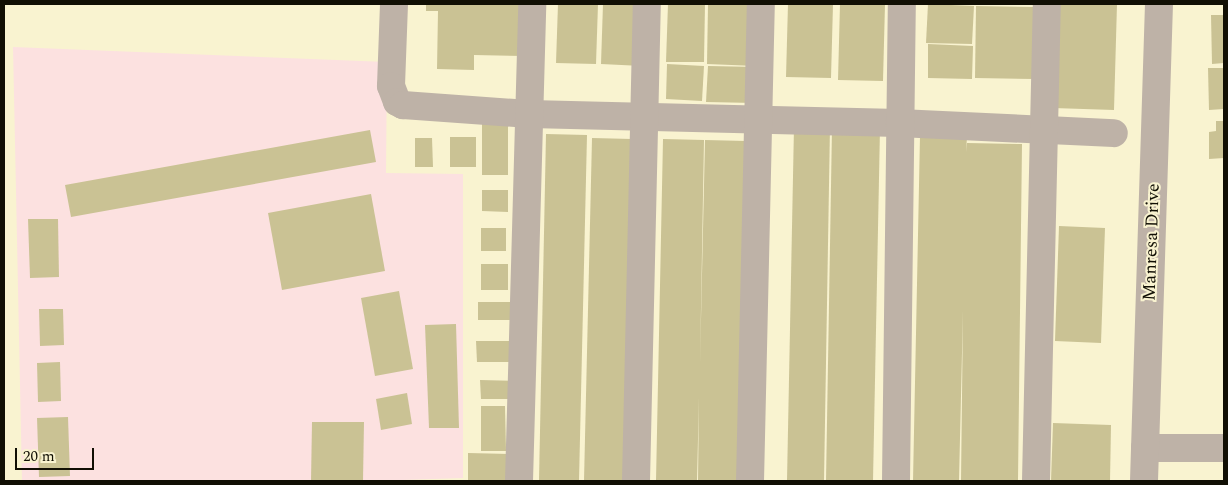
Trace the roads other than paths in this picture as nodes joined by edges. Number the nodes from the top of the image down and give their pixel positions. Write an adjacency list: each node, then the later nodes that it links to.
1 (394, 4): 8 (street)
2 (532, 4): 8 (street)
3 (647, 4): 9 (street)
4 (761, 4): 10 (street)
5 (902, 4): 11 (street)
6 (1047, 4): 12 (street)
7 (1159, 4): 14 (street, Manresa Drive)
8 (530, 114): 9 (street); 16 (street)
9 (645, 117): 10 (street); 17 (street)
10 (758, 119): 11 (street); 18 (street)
11 (899, 123): 12 (street); 19 (street)
12 (1045, 130): 13 (street); 20 (street)
13 (1114, 133)
14 (1145, 448): 15 (street); 21 (street, Manresa Drive)
15 (1224, 448)
16 (519, 481)
17 (636, 481)
18 (750, 481)
19 (896, 481)
20 (1036, 481)
21 (1144, 481)

